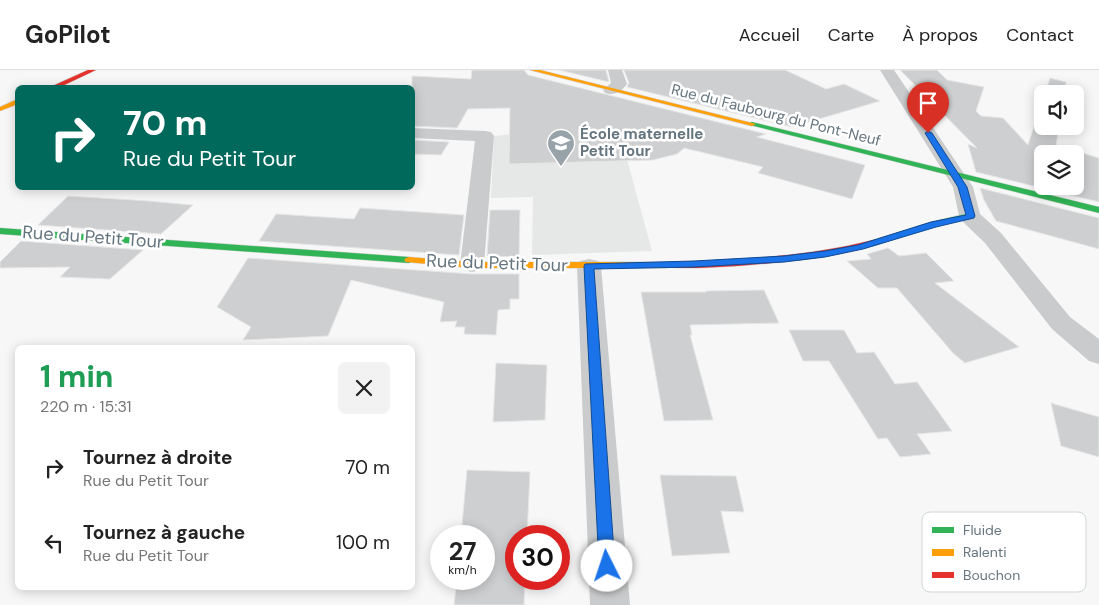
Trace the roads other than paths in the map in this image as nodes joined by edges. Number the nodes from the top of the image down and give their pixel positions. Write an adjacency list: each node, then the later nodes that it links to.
1 (93, 70): 5 (street)
2 (533, 70): 6 (street, Rue du Faubourg du Pont-Neuf)
3 (615, 70): 6 (street)
4 (888, 70): 10 (street)
5 (58, 85)
6 (612, 90): 10 (street, Rue du Faubourg du Pont-Neuf)
7 (15, 102): 8 (street)
8 (0, 109)
9 (415, 133): 14 (street)
10 (954, 174): 11 (street, Rue du Faubourg du Pont-Neuf); 12 (street)
11 (1099, 210)
12 (970, 216): 15 (street, Rue du Petit Tour); 16 (street)
13 (0, 231): 14 (street, Rue du Petit Tour)
14 (472, 265): 15 (street, Rue du Petit Tour)
15 (589, 266): 17 (street)
16 (1099, 354)
17 (610, 605)

